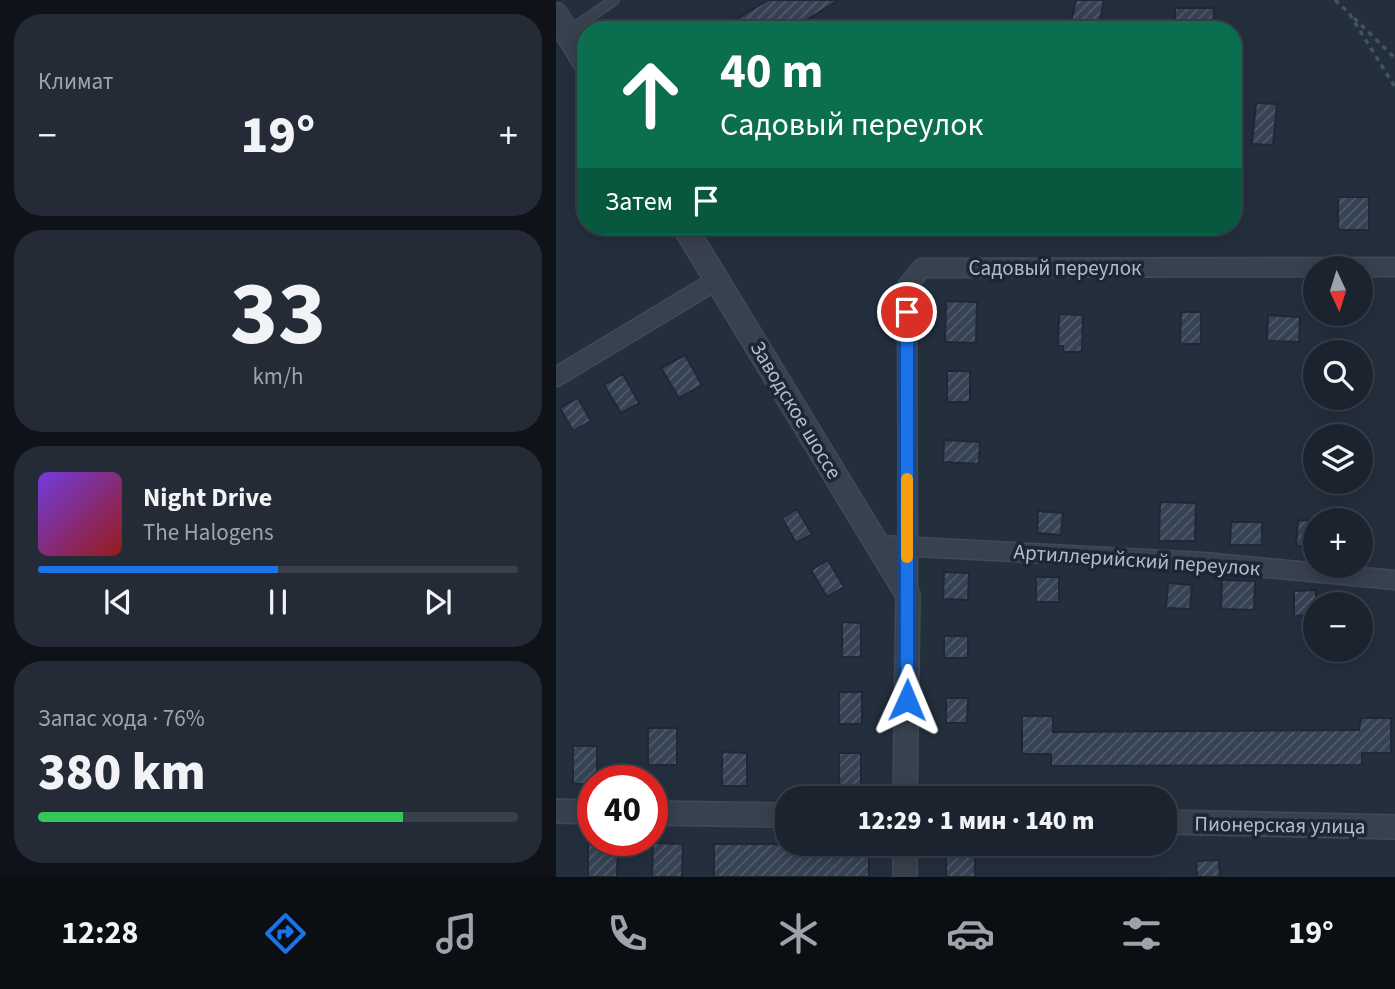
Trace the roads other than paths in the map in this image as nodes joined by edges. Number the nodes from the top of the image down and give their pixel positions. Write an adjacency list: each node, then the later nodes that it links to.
1 (614, 0): 2 (lane)
2 (561, 24): 3 (street)
3 (577, 50)
4 (690, 235): 6 (street, Заводское шоссе)
5 (1394, 267): 9 (street, Садовый переулок)
6 (717, 280): 7 (street); 8 (street, Заводское шоссе)
7 (556, 377)
8 (879, 545): 9 (street, Артиллерийский переулок); 11 (street, Заводское шоссе)
9 (907, 547): 10 (street, Артиллерийский переулок); 11 (street, Садовый переулок)
10 (1394, 580)
11 (908, 595): 12 (street)
12 (905, 786)
13 (556, 811): 14 (street)
14 (577, 812)
15 (668, 813): 16 (street)
16 (775, 815)
17 (1177, 822): 18 (street, Пионерская улица)
18 (1394, 827)
19 (905, 856): 20 (street)
20 (905, 877)

